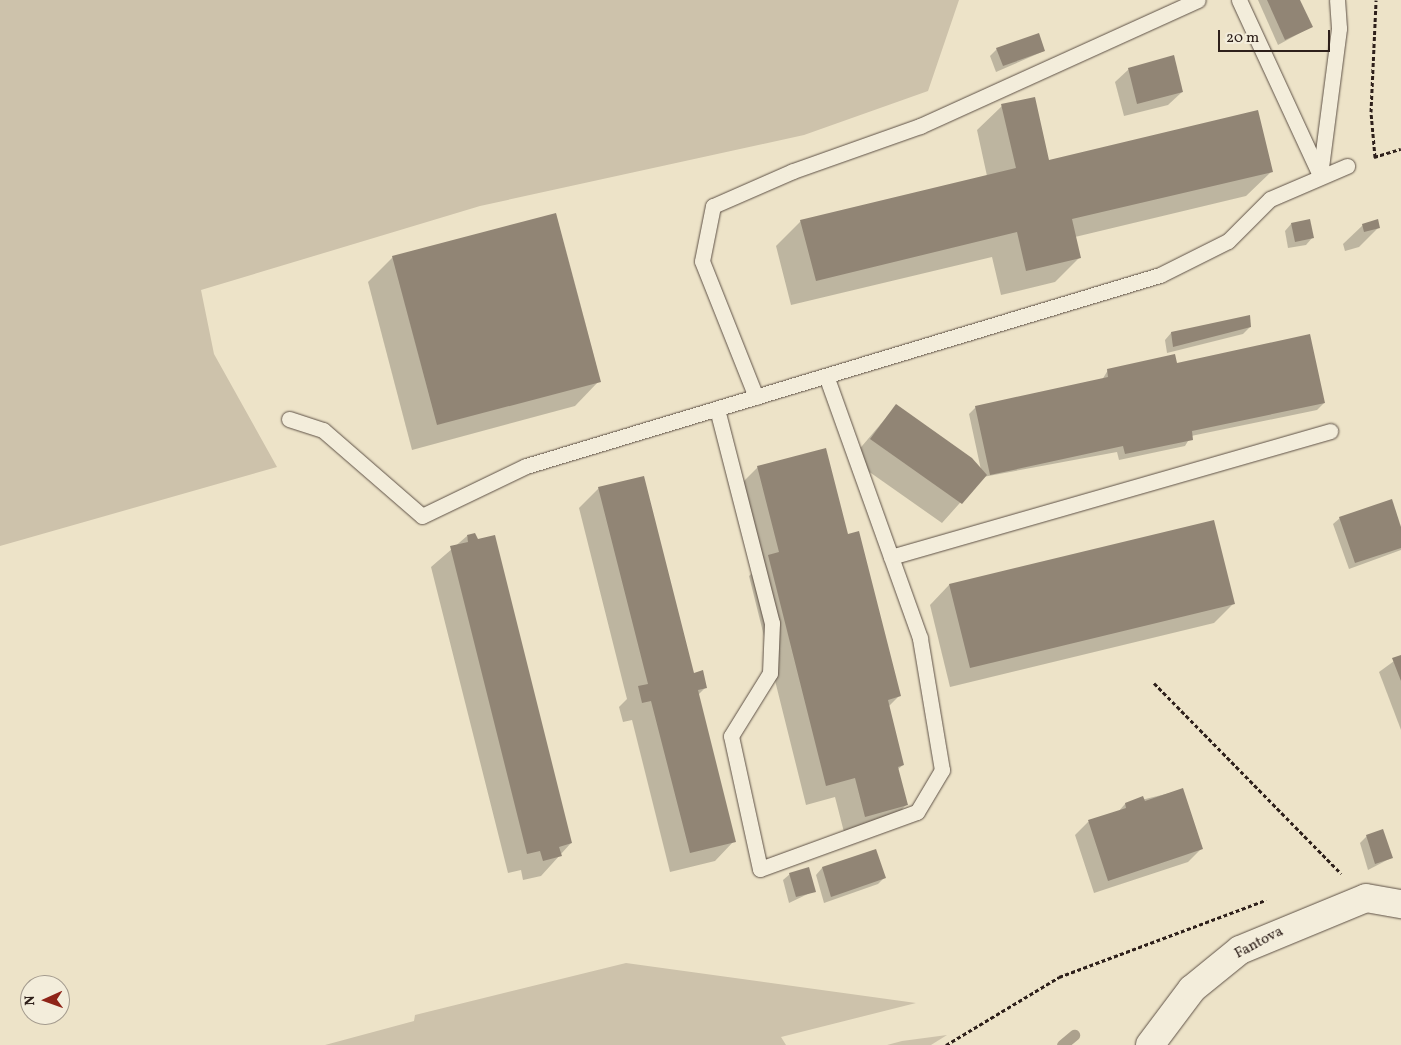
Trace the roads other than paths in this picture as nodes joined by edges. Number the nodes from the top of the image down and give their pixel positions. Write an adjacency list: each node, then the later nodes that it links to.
1 (1198, 0): 7 (lane)
2 (1239, 0): 5 (lane)
3 (1337, 0): 5 (lane)
4 (1347, 166): 5 (lane)
5 (1320, 175): 6 (lane)
6 (826, 376): 7 (lane); 11 (lane)
7 (756, 397): 8 (lane)
8 (718, 409): 9 (lane); 11 (lane)
9 (289, 419)
10 (1330, 431): 11 (lane)
11 (891, 557)
12 (1401, 904): 13 (street, Fantova)
13 (1150, 1045)

